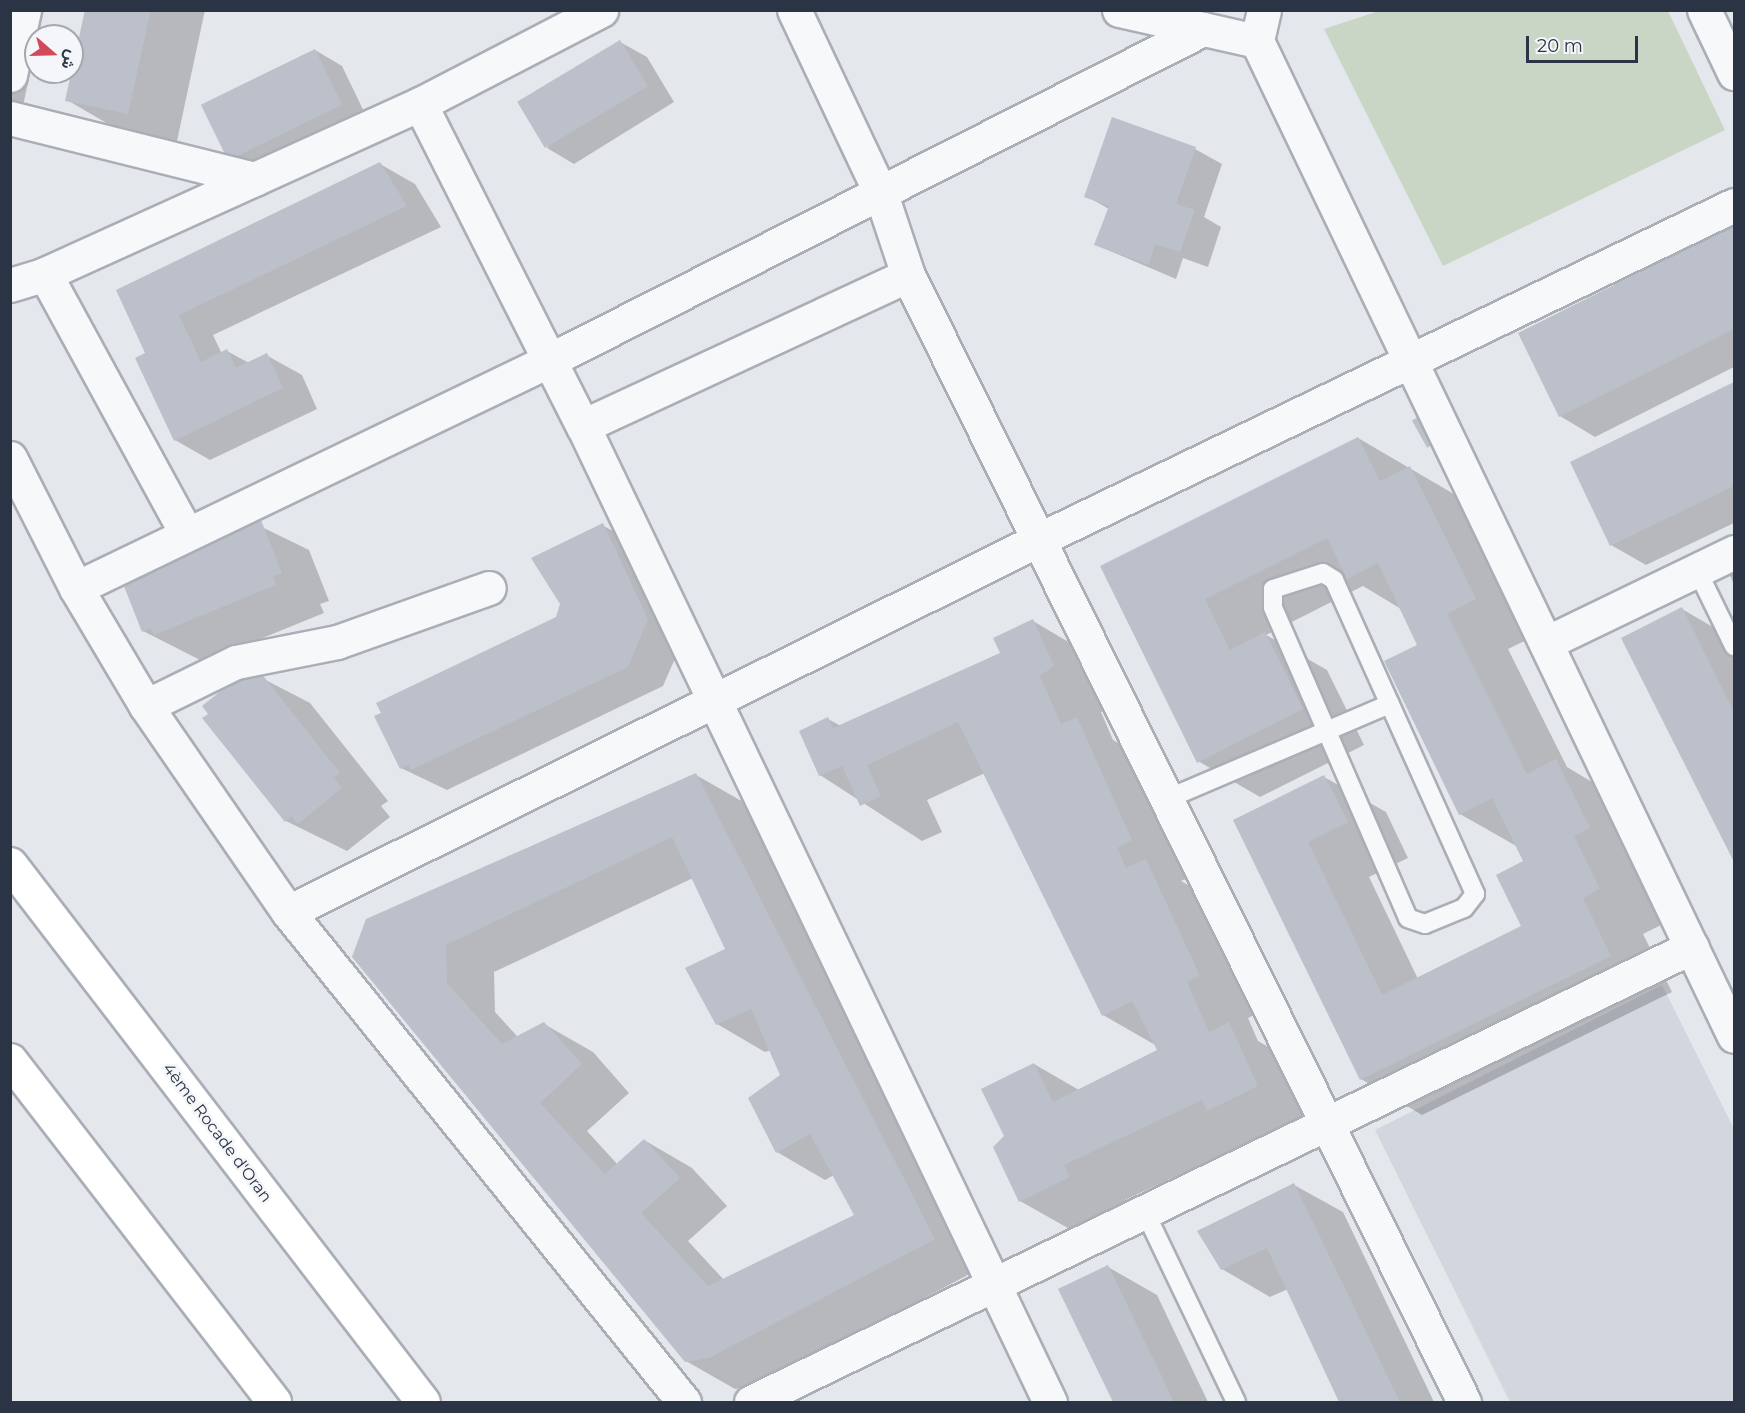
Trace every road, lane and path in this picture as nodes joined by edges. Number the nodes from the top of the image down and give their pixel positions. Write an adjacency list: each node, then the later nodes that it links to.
1 (24, 10): 9 (street)
2 (602, 10): 10 (street)
3 (794, 10): 13 (street)
4 (1119, 10): 7 (street)
5 (1704, 10): 8 (street)
6 (1260, 26): 7 (street); 19 (street)
7 (1203, 29): 13 (street)
8 (1734, 73)
9 (10, 75)
10 (420, 104): 12 (street); 18 (street)
11 (10, 118): 12 (street)
12 (255, 179): 15 (street)
13 (881, 194): 16 (street); 18 (street)
14 (1734, 206): 19 (street)
15 (45, 274): 17 (street); 22 (street)
16 (908, 275): 20 (street); 23 (street)
17 (10, 285)
18 (548, 361): 20 (street); 22 (street)
19 (1411, 361): 23 (street); 28 (street)
20 (583, 426): 30 (street)
21 (10, 458): 26 (street)
22 (186, 533): 26 (street)
23 (1040, 539): 30 (street); 34 (street)
24 (1734, 552): 25 (street)
25 (1696, 570): 28 (street); 29 (lane)
26 (76, 588): 32 (street)
27 (489, 588): 32 (street)
28 (1546, 643): 37 (street)
29 (1734, 646)
30 (713, 700): 36 (street); 44 (street)
31 (1390, 704): 33 (lane); 33 (lane); 33 (lane)
32 (146, 706): 36 (street)
33 (1327, 731): 34 (lane)
34 (1167, 800): 41 (street)
35 (12, 865): 46 (highway, 4ème Rocade d'Oran)
36 (288, 912): 47 (street)
37 (1692, 947): 38 (street); 41 (street)
38 (1734, 1036)
39 (10, 1060): 42 (highway)
40 (10, 1075): 42 (highway)
41 (1327, 1126): 43 (street); 51 (street)
42 (73, 1137): 45 (highway)
43 (1145, 1212): 44 (street); 50 (lane)
44 (991, 1284): 48 (street); 49 (street)
45 (274, 1402)
46 (423, 1402)
47 (684, 1402)
48 (751, 1402)
49 (1050, 1402)
50 (1236, 1402)
51 (1464, 1402)

